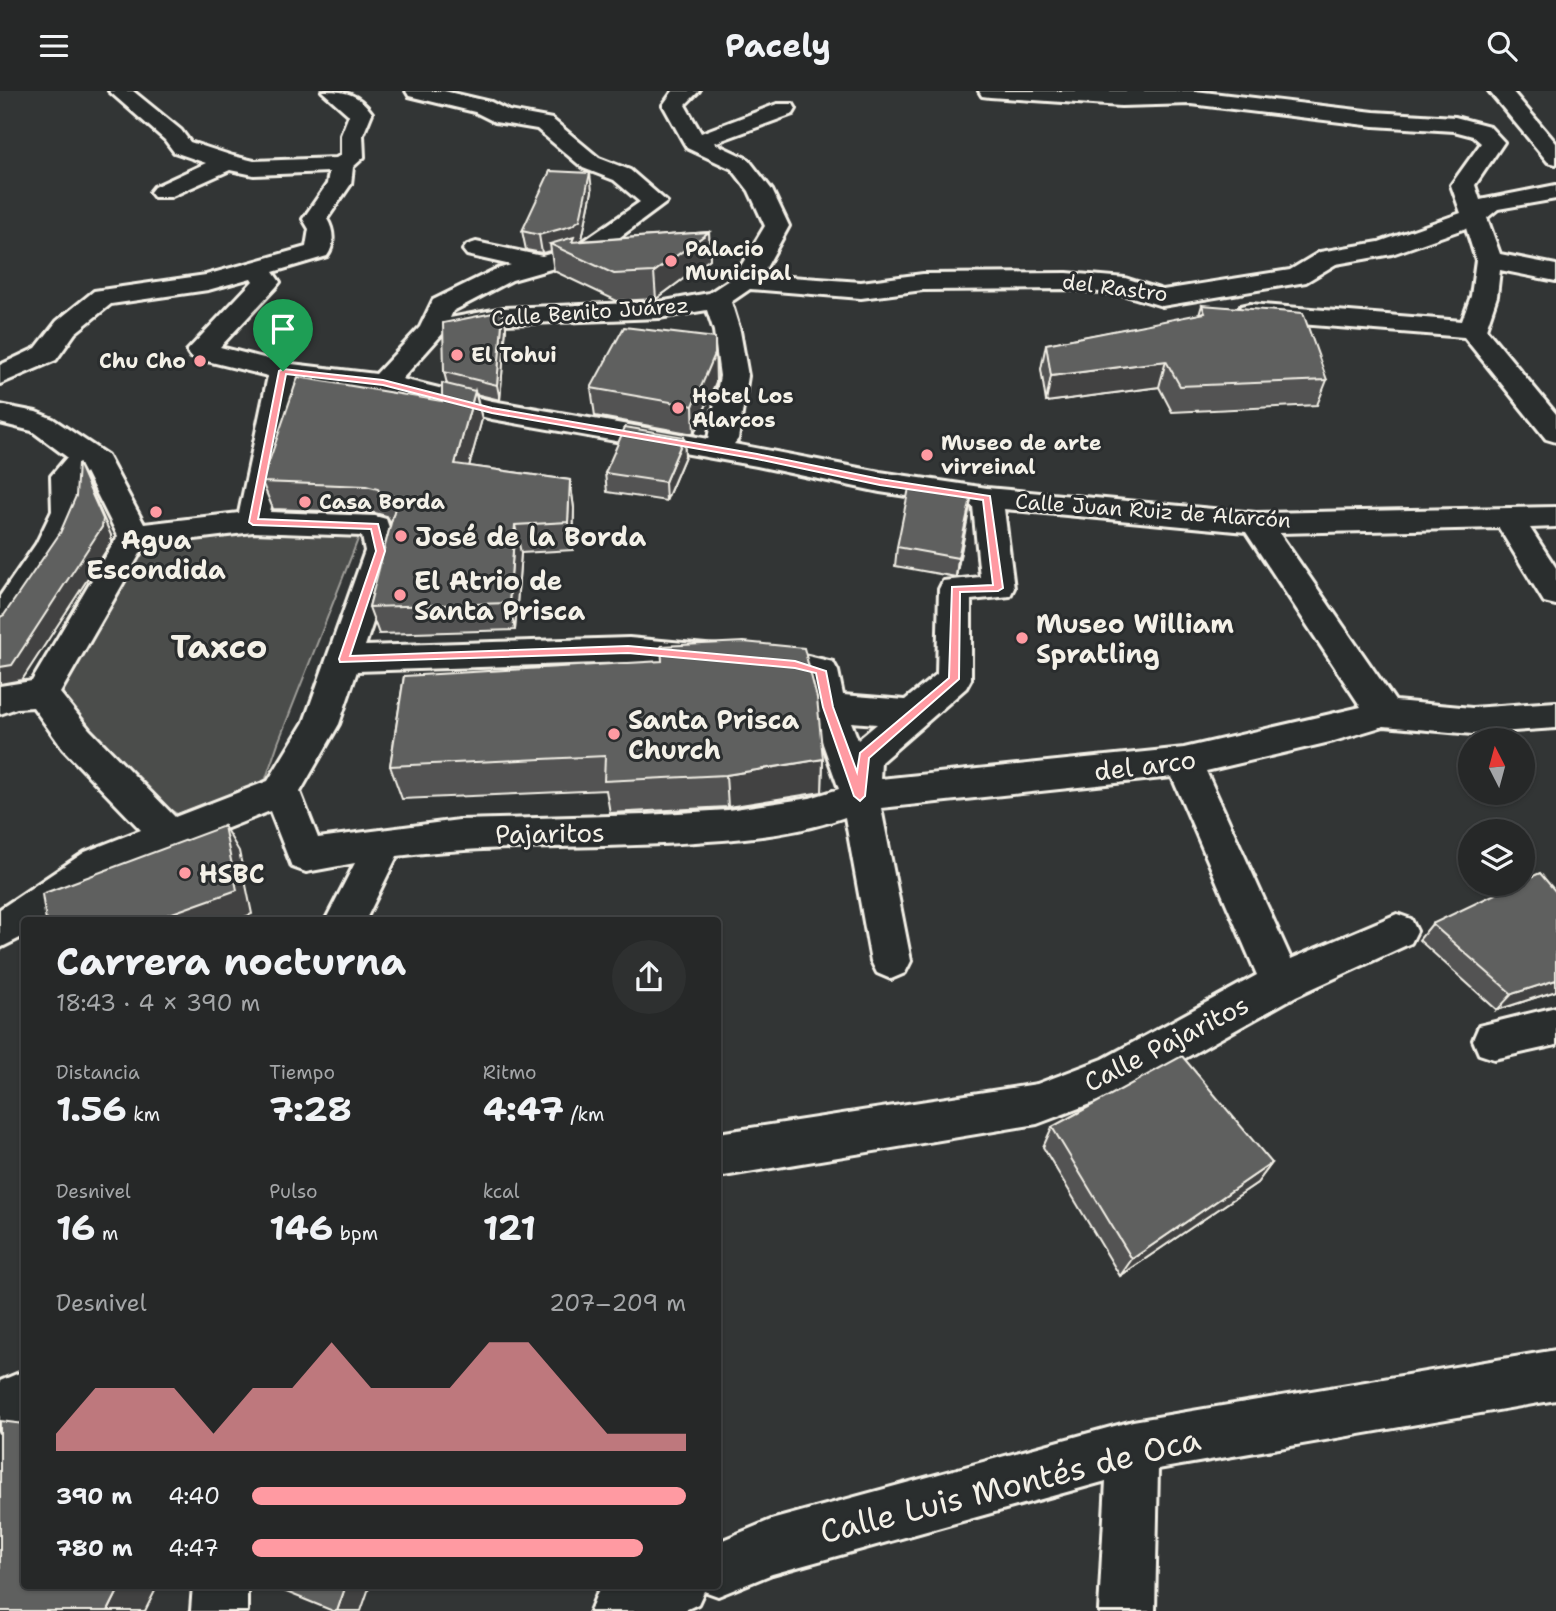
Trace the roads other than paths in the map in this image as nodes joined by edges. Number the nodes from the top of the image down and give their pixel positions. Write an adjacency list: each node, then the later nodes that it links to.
1 (120, 91): 11 (street)
2 (333, 91): 12 (street)
3 (416, 91): 18 (street)
4 (688, 91): 9 (street)
5 (990, 91): 7 (street)
6 (1500, 91): 10 (street)
7 (1189, 94): 15 (street)
8 (785, 109): 9 (street)
9 (695, 143): 21 (street, Calle Benito Juárez)
10 (1556, 157)
11 (227, 162): 12 (street); 13 (street)
12 (342, 165): 19 (street)
13 (162, 192)
14 (1556, 192): 15 (street, del Rastro)
15 (1473, 217): 17 (street); 22 (street, del Rastro)
16 (476, 250): 18 (street)
17 (1489, 260): 20 (street); 25 (street)
18 (542, 264): 24 (street)
19 (257, 268): 26 (street, Calle Juan Ruiz de Alarcón); 27 (street)
20 (1556, 273)
21 (745, 281): 22 (street, del Rastro); 23 (street, Calle Benito Juárez)
22 (1162, 298): 25 (street)
23 (717, 300): 24 (street, Calle Benito Juárez); 31 (street)
24 (432, 330): 28 (street)
25 (1472, 330): 30 (street)
26 (283, 371): 28 (street, Calle Juan Ruiz de Alarcón); 36 (street)
27 (0, 376)
28 (383, 383): 33 (street, Calle Juan Ruiz de Alarcón)
29 (0, 414): 32 (street)
30 (1556, 433)
31 (723, 439)
32 (83, 457): 38 (street); 40 (street)
33 (987, 498): 37 (street, Calle Juan Ruiz de Alarcón); 46 (street)
34 (1556, 517): 35 (street, Calle Juan Ruiz de Alarcón)
35 (1509, 519): 37 (street, Calle Juan Ruiz de Alarcón); 39 (street)
36 (253, 522): 38 (street); 41 (street)
37 (1255, 523): 45 (street)
38 (134, 536): 42 (street)
39 (1556, 594)
40 (0, 621)
41 (344, 659): 44 (street); 49 (street)
42 (42, 694): 43 (street); 51 (street)
43 (0, 701)
44 (828, 707): 46 (street); 50 (street)
45 (1384, 712): 47 (street, del arco); 48 (street, del arco)
46 (912, 714): 50 (street)
47 (1556, 715)
48 (1184, 762): 50 (street, del arco); 57 (street)
49 (282, 791): 51 (street); 52 (street, Pajaritos)
50 (860, 796): 52 (street, Pajaritos); 56 (street)
51 (170, 836): 54 (street)
52 (385, 843): 53 (street)
53 (347, 917)
54 (0, 931)
55 (1397, 931): 57 (street, Calle Pajaritos)
56 (891, 961)
57 (1281, 983): 60 (street, Calle Pajaritos)
58 (1556, 1026): 59 (street)
59 (1494, 1040)
60 (721, 1154)
61 (1556, 1375): 65 (street, Calle Luis Montés de Oca)
62 (21, 1397): 63 (street)
63 (0, 1407): 64 (street)
64 (21, 1413)
65 (1133, 1447): 66 (street, Calle Luis Montés de Oca); 71 (street)
66 (721, 1568)
67 (220, 1589): 69 (street)
68 (670, 1589): 70 (street)
69 (219, 1611)
70 (618, 1611)
71 (1127, 1611)

